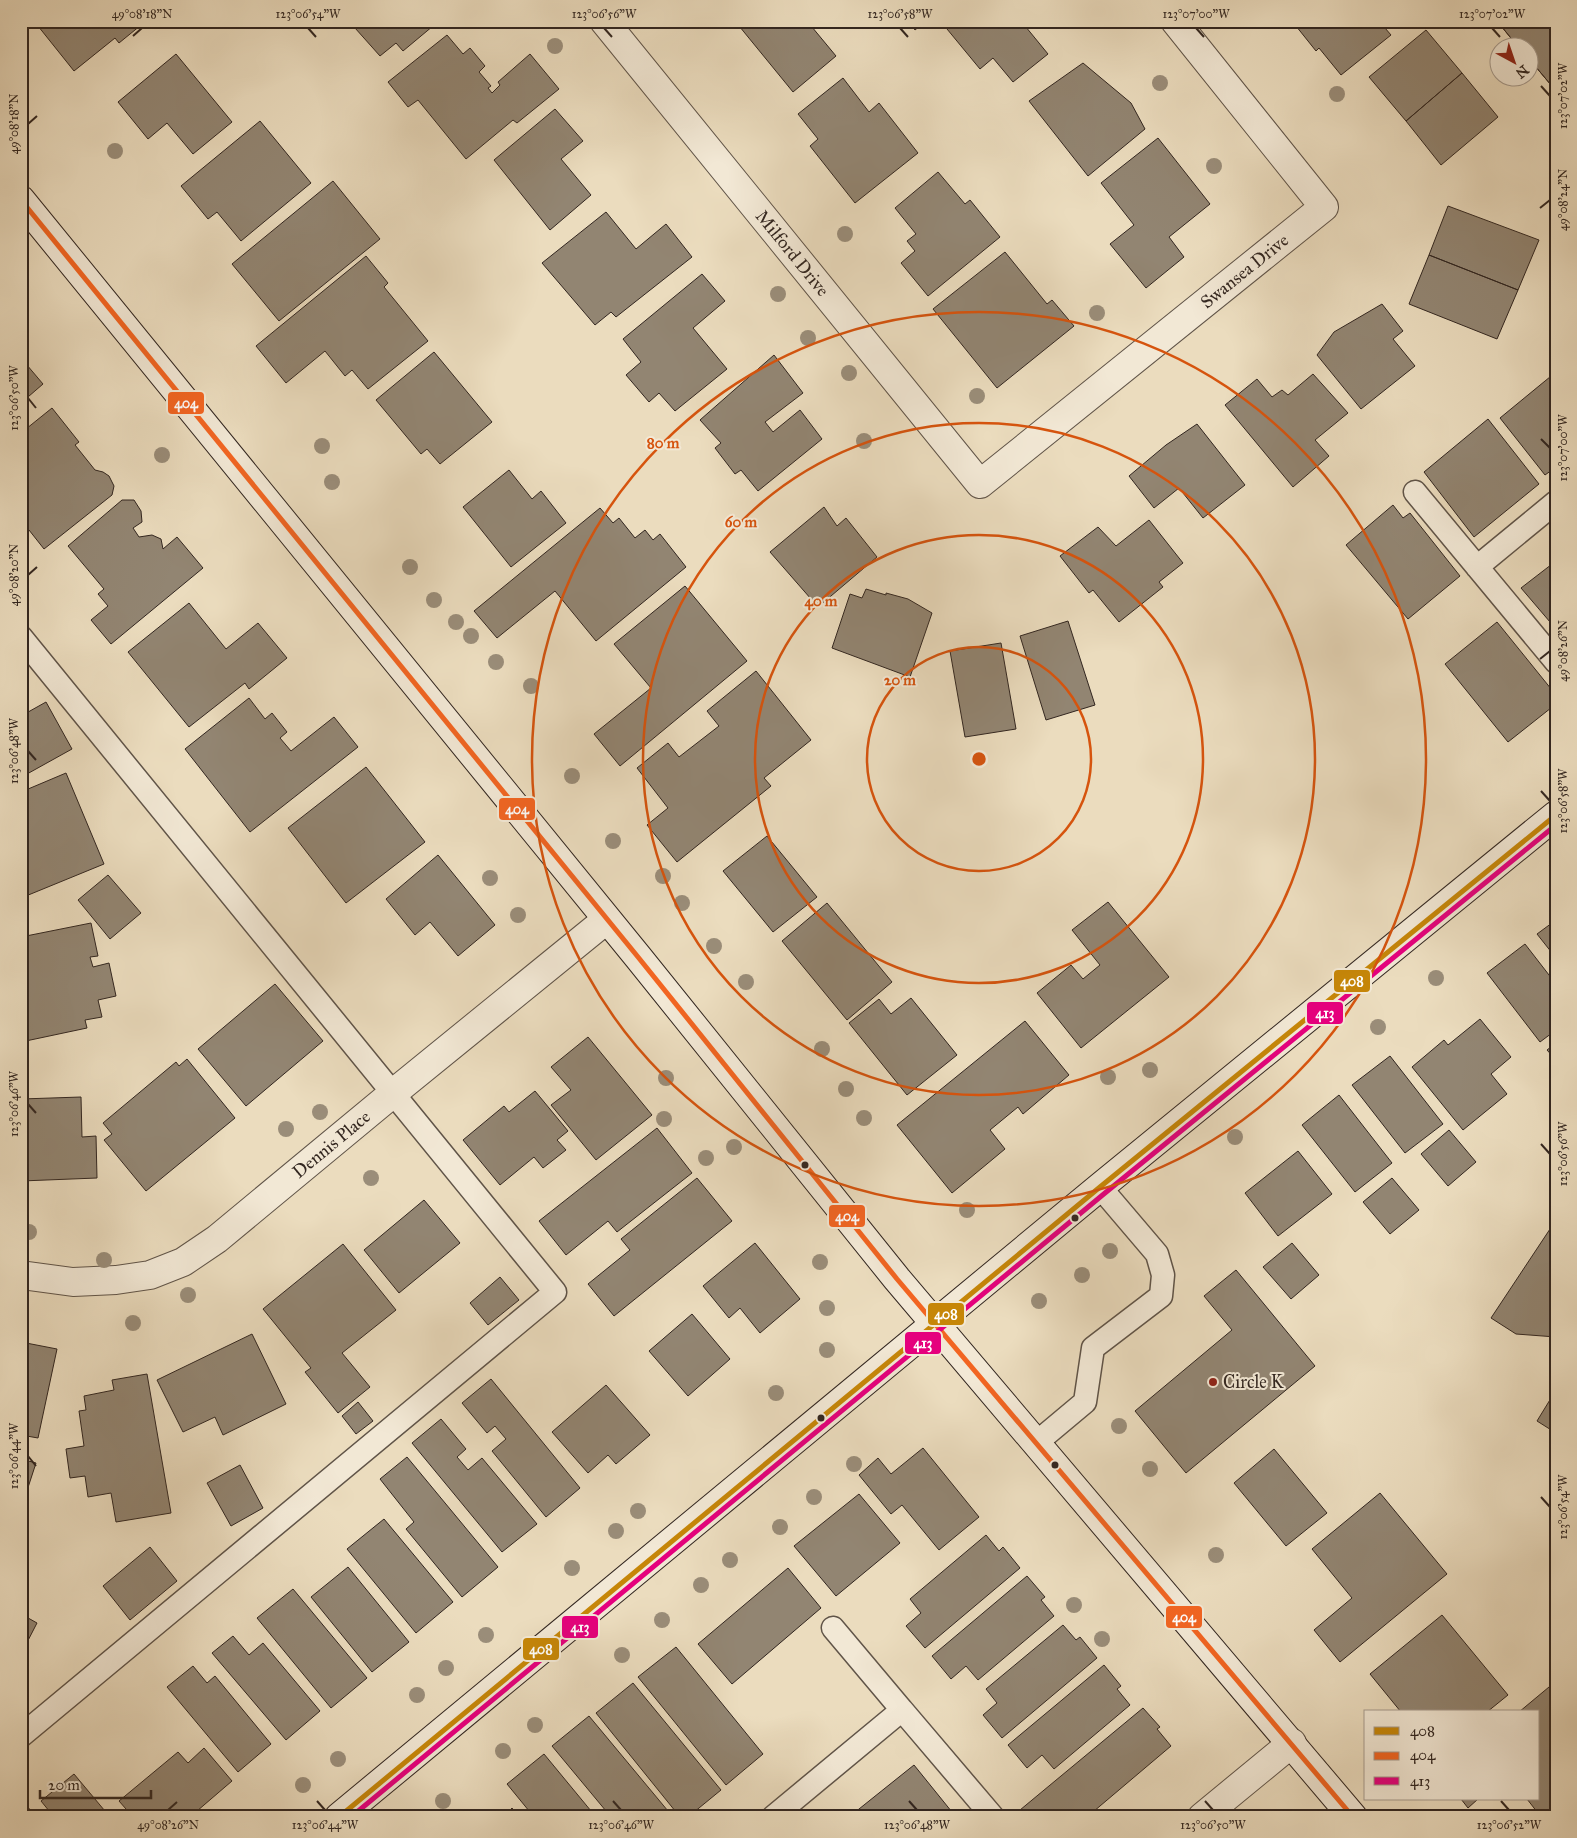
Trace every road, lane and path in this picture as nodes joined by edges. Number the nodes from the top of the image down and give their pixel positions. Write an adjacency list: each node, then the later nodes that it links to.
1 (604, 21): 4 (street, Milford Drive)
2 (1175, 21): 4 (street, Swansea Drive)
3 (21, 200): 11 (street)
4 (980, 484)
5 (1415, 492): 7 (lane)
6 (1556, 502): 7 (lane)
7 (1477, 567): 9 (lane)
8 (21, 637): 12 (lane)
9 (1556, 662)
10 (1556, 815): 13 (street)
11 (606, 920): 12 (street, Dennis Place); 15 (street)
12 (392, 1094): 14 (street, Dennis Place); 19 (lane)
13 (1100, 1187): 15 (street); 16 (lane)
14 (21, 1275)
15 (936, 1324): 16 (street); 21 (street)
16 (1036, 1443): 20 (street)
17 (833, 1628): 18 (lane)
18 (902, 1710): 22 (lane); 23 (lane)
19 (21, 1736)
20 (1292, 1743): 24 (street); 25 (street)
21 (339, 1817)
22 (773, 1817)
23 (993, 1817)
24 (1202, 1817)
25 (1353, 1817)

